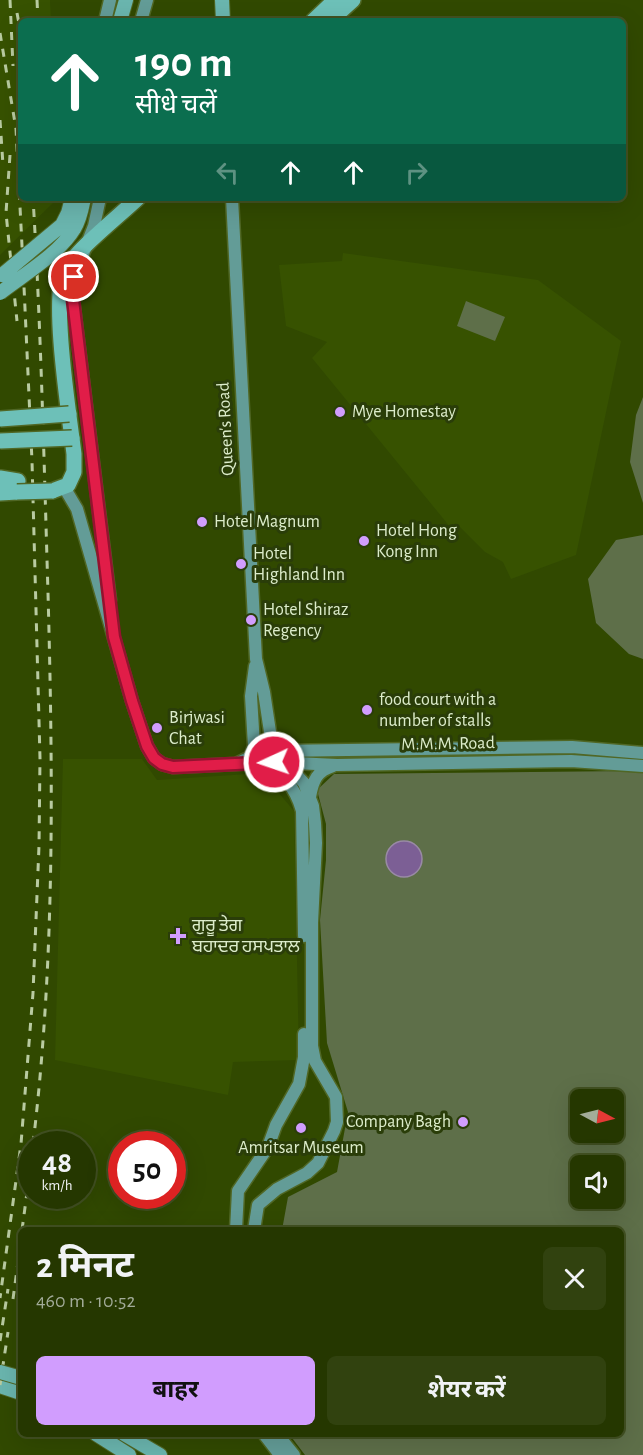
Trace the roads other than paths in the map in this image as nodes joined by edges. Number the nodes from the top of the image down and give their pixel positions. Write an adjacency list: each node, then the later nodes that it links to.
1 (110, 0): 7 (main road)
2 (126, 0): 8 (main road)
3 (147, 0): 9 (main road)
4 (222, 0): 10 (main road)
5 (335, 0): 11 (highway)
6 (353, 0): 12 (highway)
7 (106, 18)
8 (121, 18)
9 (142, 18)
10 (223, 18)
11 (316, 18)
12 (333, 18)
13 (64, 201): 20 (main road)
14 (71, 201): 21 (main road, bridge)
15 (84, 201): 22 (main road, bridge)
16 (99, 201): 19 (main road)
17 (135, 201): 19 (highway)
18 (232, 201): 32 (main road, Queen's Road)
19 (84, 249): 20 (highway); 31 (main road)
20 (66, 269): 23 (highway)
21 (0, 277)
22 (0, 293)
23 (69, 414): 24 (highway, bridge); 26 (highway)
24 (0, 418)
25 (0, 441): 26 (highway, bridge)
26 (73, 446): 29 (highway)
27 (0, 478): 28 (highway)
28 (17, 486): 29 (highway, bridge); 30 (highway)
29 (55, 487): 31 (main road)
30 (0, 493)
31 (114, 637): 37 (main road, M.M.M. Road)
32 (256, 659): 33 (main road, Queen's Road); 37 (main road, Queen's Road)
33 (275, 751): 34 (main road, M.M.M. Road); 36 (main road)
34 (643, 753)
35 (255, 762): 36 (main road, M.M.M. Road); 37 (main road, M.M.M. Road); 41 (main road)
36 (286, 762): 38 (main road, M.M.M. Road); 40 (main road)
37 (236, 764)
38 (337, 765): 39 (main road, M.M.M. Road); 40 (main road)
39 (643, 766)
40 (310, 798): 42 (main road)
41 (236, 1227)
42 (254, 1227)
43 (0, 1372): 44 (main road, bridge)
44 (18, 1377)
45 (0, 1386): 46 (main road)
46 (18, 1392)
47 (101, 1437): 51 (main road)
48 (129, 1437): 52 (main road)
49 (266, 1437): 53 (main road)
50 (279, 1437): 54 (main road)
51 (129, 1455)
52 (160, 1455)
53 (280, 1455)
54 (294, 1455)

